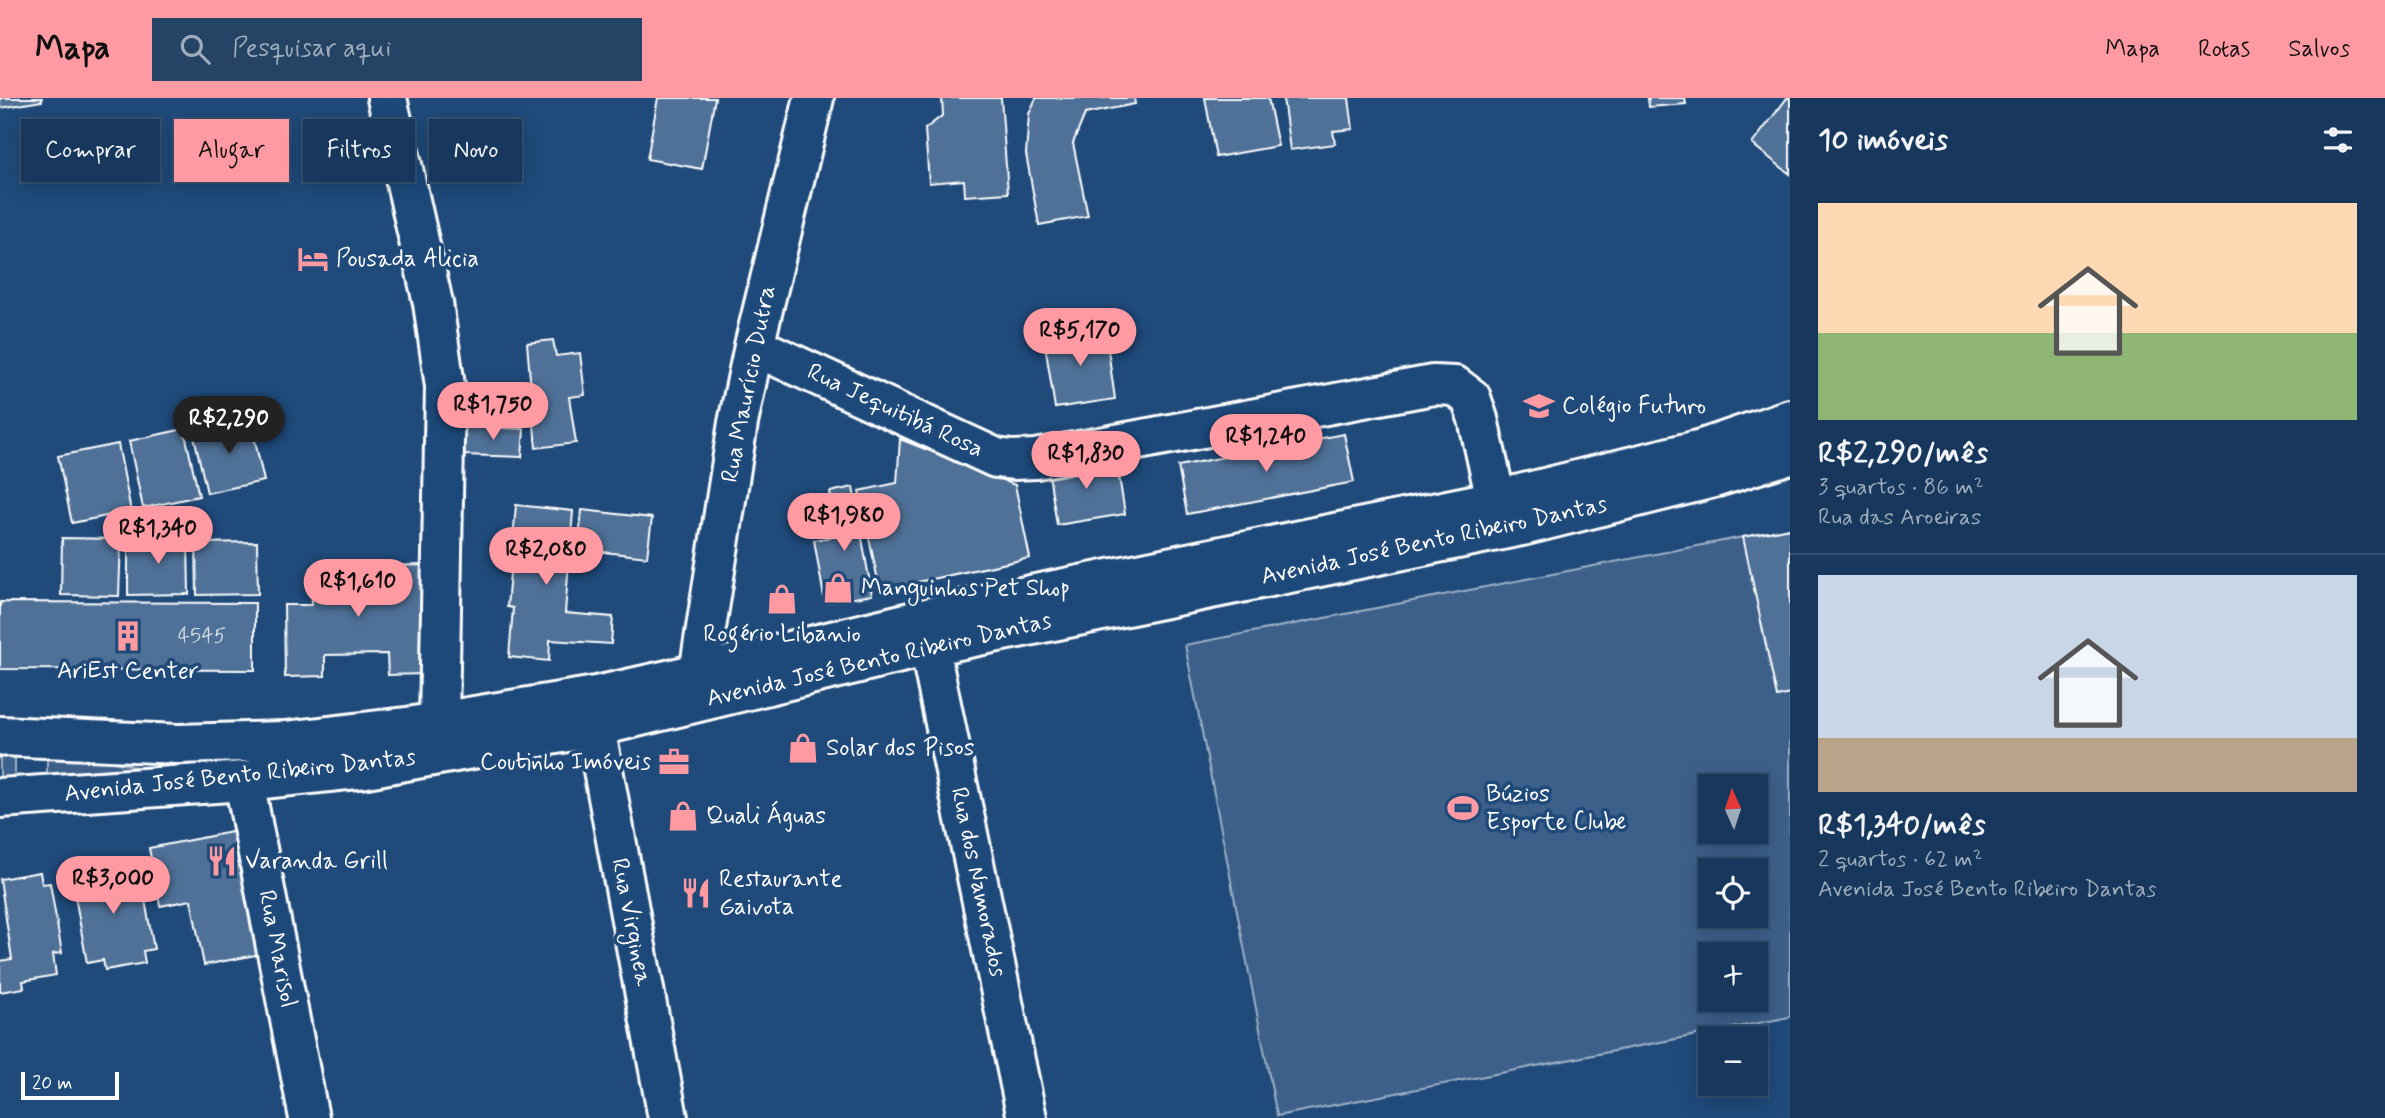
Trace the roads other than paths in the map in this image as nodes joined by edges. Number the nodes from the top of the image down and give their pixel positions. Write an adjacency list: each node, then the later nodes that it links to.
1 (387, 98): 9 (main road)
2 (814, 98): 3 (main road, Rua Maurício Dutra)
3 (754, 346): 6 (main road, Rua Jequitibá Rosa); 8 (main road, Rua Maurício Dutra)
4 (1790, 419): 6 (main road, Avenida José Bento Ribeiro Dantas)
5 (1790, 454): 7 (main road, Avenida José Bento Ribeiro Dantas)
6 (1496, 500): 8 (main road, Avenida José Bento Ribeiro Dantas)
7 (929, 646): 10 (main road, Avenida José Bento Ribeiro Dantas); 16 (main road, Rua dos Namorados)
8 (699, 673): 9 (main road, Avenida José Bento Ribeiro Dantas)
9 (439, 722): 11 (main road, Avenida José Bento Ribeiro Dantas)
10 (595, 727): 12 (main road, Avenida José Bento Ribeiro Dantas); 15 (main road, Rua Virginea)
11 (10, 736): 13 (main road)
12 (244, 781): 13 (main road, Avenida José Bento Ribeiro Dantas); 14 (main road, Rua Marisol)
13 (8, 798)
14 (309, 1118)
15 (668, 1118)
16 (1027, 1118)

